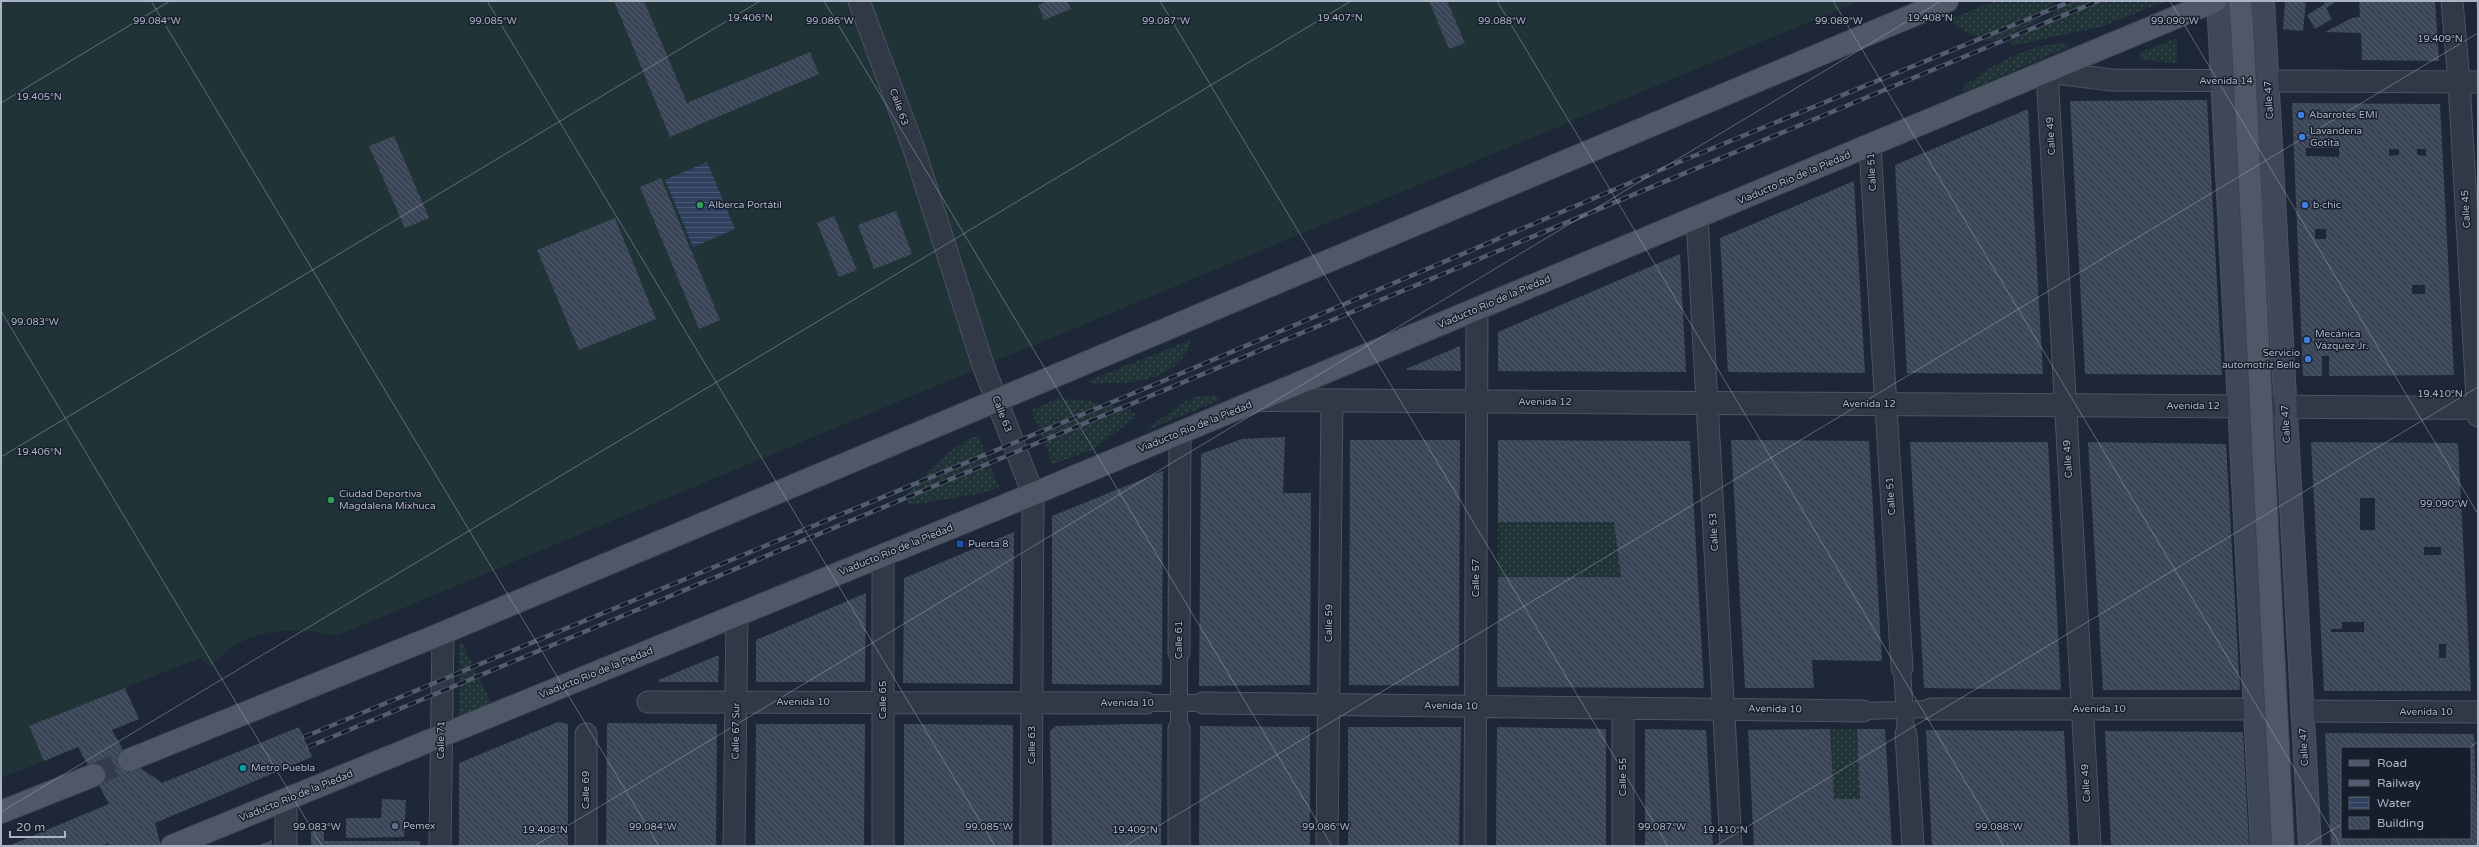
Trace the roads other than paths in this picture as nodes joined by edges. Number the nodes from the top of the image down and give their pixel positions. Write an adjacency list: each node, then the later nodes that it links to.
1 (859, 1): 14 (street, Calle 63)
2 (1947, 1): 14 (main road)
3 (2217, 1): 7 (main road, Viaducto Río de la Piedad); 8 (main road)
4 (2240, 1): 73 (main road, bridge)
5 (2263, 1): 9 (main road, Calle 47)
6 (2452, 1): 10 (street, Calle 45)
7 (2047, 72): 8 (street, Avenida 14); 11 (main road, Viaducto Río de la Piedad); 20 (street, Calle 49)
8 (2223, 80): 9 (street, Avenida 14); 21 (main road)
9 (2268, 81): 10 (street, Avenida 14); 22 (main road, Calle 47)
10 (2469, 82): 23 (street, Calle 45)
11 (1870, 146): 12 (main road, Viaducto Río de la Piedad); 19 (street, Calle 51)
12 (1697, 218): 13 (main road, Viaducto Río de la Piedad); 18 (street, Calle 53)
13 (1477, 310): 15 (main road, Viaducto Río de la Piedad); 17 (street, Calle 57)
14 (997, 399): 26 (street, Calle 63); 29 (main road)
15 (1259, 400): 16 (street, Avenida 12); 25 (main road, Viaducto Río de la Piedad)
16 (1332, 401): 17 (street, Avenida 12); 39 (street, Calle 59)
17 (1476, 402): 18 (street, Avenida 12); 40 (street, Calle 57)
18 (1707, 403): 19 (street, Avenida 12); 42 (street, Calle 53)
19 (1886, 404): 20 (street, Avenida 12); 31 (street, Calle 51)
20 (2065, 405): 21 (street, Avenida 12); 45 (street, Calle 49)
21 (2239, 407): 22 (street, Avenida 12); 46 (main road)
22 (2285, 407): 23 (street, Avenida 12); 48 (main road, Calle 47)
23 (2478, 408): 24 (street, Calle 45)
24 (2478, 416)
25 (1180, 433): 26 (main road, Viaducto Río de la Piedad); 30 (street, Calle 61)
26 (1033, 494): 27 (main road, Viaducto Río de la Piedad); 35 (street, Calle 63)
27 (883, 555): 28 (main road, Viaducto Río de la Piedad); 34 (street, Calle 65)
28 (737, 615): 33 (street, Calle 67 Sur); 53 (main road, Viaducto Río de la Piedad)
29 (443, 633): 53 (street, Calle 71); 54 (main road)
30 (1179, 652): 37 (street, Calle 61)
31 (1902, 668): 43 (street, Calle 51)
32 (648, 702): 33 (street, Avenida 10)
33 (736, 702): 34 (street, Avenida 10); 62 (street, Calle 67 Sur)
34 (883, 702): 35 (street, Avenida 10); 63 (street, Calle 65)
35 (1032, 703): 36 (street, Avenida 10); 64 (street, Calle 63)
36 (1146, 703): 37 (street, Avenida 10)
37 (1179, 703): 38 (street, Avenida 10); 50 (street, Calle 61)
38 (1203, 703): 39 (street, Avenida 10)
39 (1328, 705): 40 (street, Avenida 10); 66 (street, Calle 59)
40 (1476, 706): 41 (street, Avenida 10); 67 (street, Calle 57)
41 (1623, 708): 42 (street, Avenida 10); 68 (street, Calle 55)
42 (1724, 709): 47 (street, Avenida 10); 69 (street, Calle 53)
43 (1904, 709): 44 (street, Avenida 10); 47 (street, Avenida 10); 52 (street, Calle 51)
44 (1931, 709): 45 (street, Avenida 10)
45 (2082, 709): 46 (street, Avenida 10); 71 (street, Calle 49)
46 (2254, 709): 72 (main road)
47 (1863, 710)
48 (2302, 711): 49 (street, Avenida 10); 74 (main road, Calle 47)
49 (2478, 712)
50 (1179, 729): 65 (street, Calle 61)
51 (586, 734): 61 (street, Calle 69)
52 (1906, 734): 70 (street, Calle 51)
53 (441, 737): 56 (main road, Viaducto Río de la Piedad); 60 (street, Calle 71)
54 (129, 760)
55 (94, 775): 57 (main road)
56 (286, 800): 58 (main road, Viaducto Río de la Piedad); 59 (street)
57 (1, 812)
58 (172, 846)
59 (286, 846)
60 (440, 846)
61 (586, 846)
62 (734, 846)
63 (883, 846)
64 (1031, 846)
65 (1179, 846)
66 (1327, 846)
67 (1475, 846)
68 (1623, 846)
69 (1731, 846)
70 (1913, 846)
71 (2090, 846)
72 (2262, 846)
73 (2283, 846)
74 (2310, 846)

